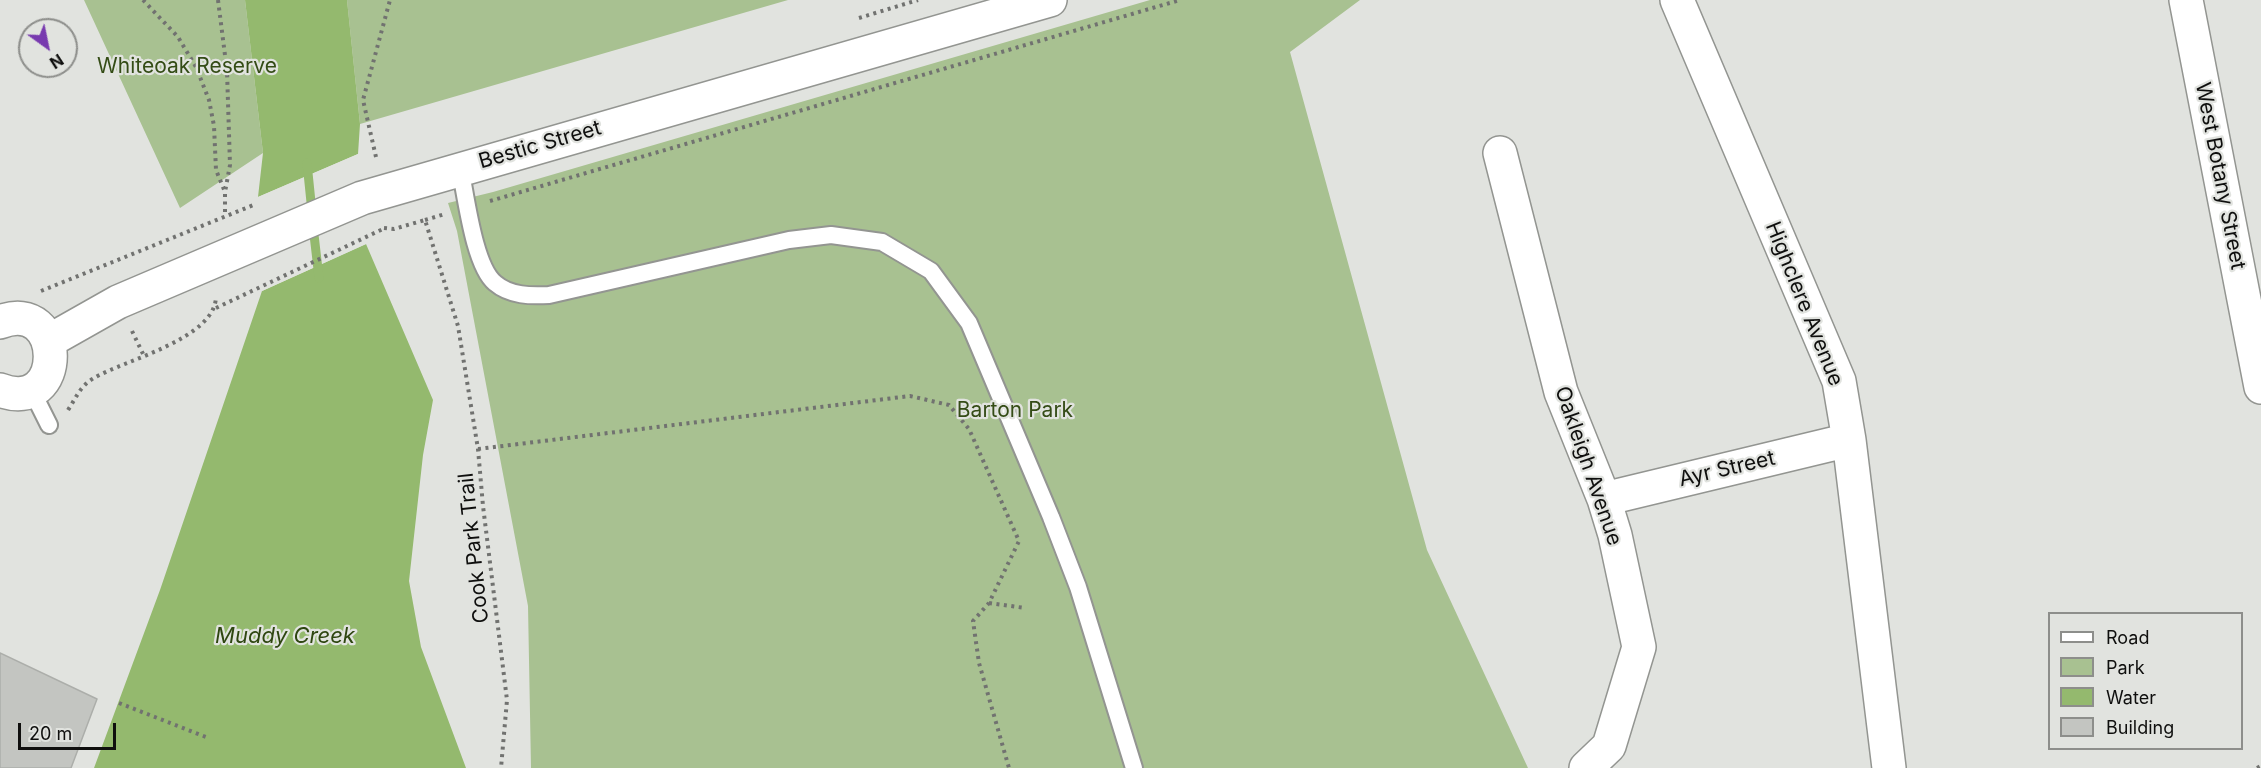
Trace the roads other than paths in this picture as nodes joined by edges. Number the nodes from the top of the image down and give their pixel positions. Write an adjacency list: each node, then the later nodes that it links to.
1 (1050, 0): 5 (street, Bestic Street)
2 (1677, 0): 11 (street, Highclere Avenue)
3 (2186, 0): 8 (street, West Botany Street)
4 (1500, 153): 12 (street, Oakleigh Avenue)
5 (460, 168): 7 (street, Bestic Street); 13 (lane)
6 (4, 319): 7 (street)
7 (49, 341): 9 (street)
8 (2261, 387)
9 (16, 390): 10 (lane)
10 (50, 425)
11 (1849, 440): 12 (street, Ayr Street); 15 (street, Highclere Avenue)
12 (1604, 499): 14 (street, Oakleigh Avenue)
13 (1134, 768)
14 (1586, 768)
15 (1888, 768)

